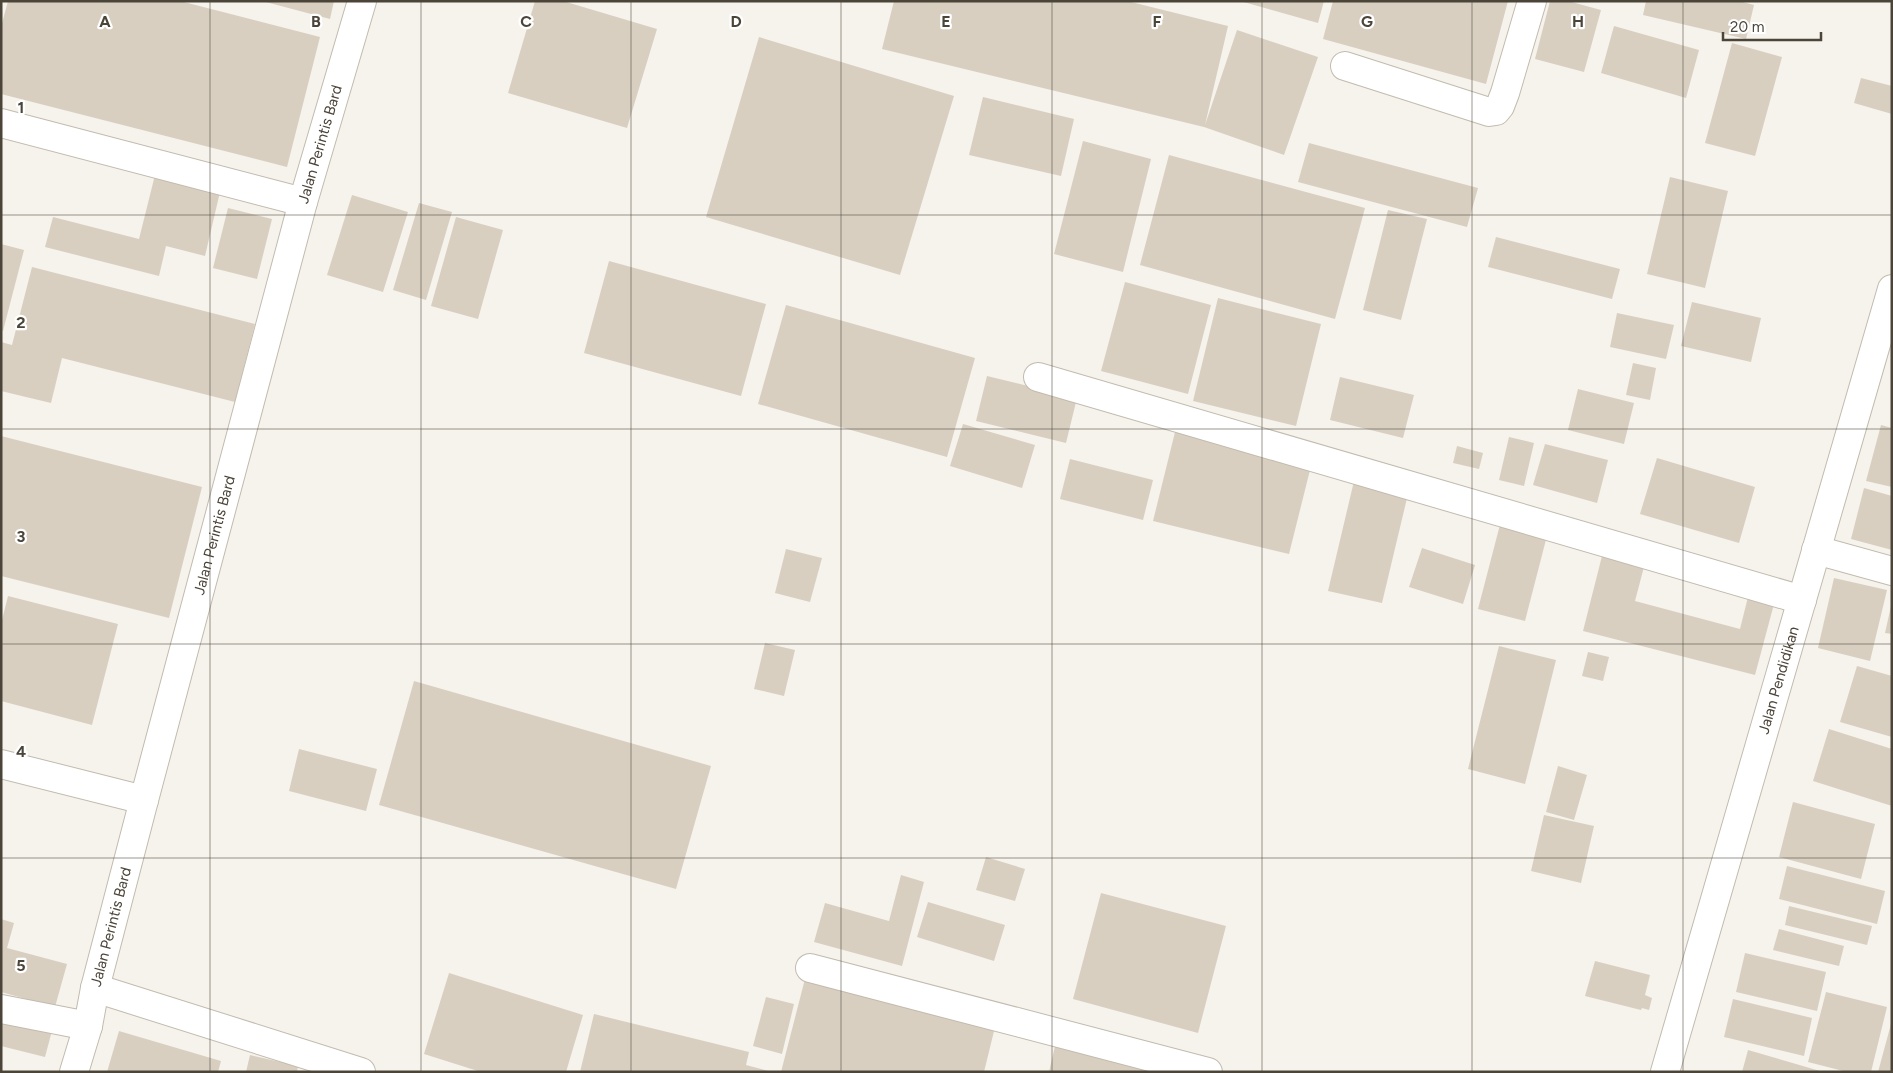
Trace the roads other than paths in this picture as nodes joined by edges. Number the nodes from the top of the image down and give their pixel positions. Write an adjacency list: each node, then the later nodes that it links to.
1 (362, 1): 5 (street, Jalan Perintis Bard)
2 (1532, 1): 3 (street)
3 (1345, 66)
4 (1, 124): 5 (street)
5 (303, 202): 12 (street, Jalan Perintis Bard)
6 (1892, 289): 8 (street, Jalan Pendidikan)
7 (1038, 377): 10 (street)
8 (1816, 550): 9 (street); 10 (street, Jalan Pendidikan)
9 (1892, 571)
10 (1802, 600): 20 (street, Jalan Pendidikan)
11 (1, 764): 12 (street)
12 (144, 800): 14 (street, Jalan Perintis Bard)
13 (810, 968): 19 (street)
14 (95, 988): 16 (street, Jalan Perintis Bard); 18 (street)
15 (1, 1008): 16 (street)
16 (88, 1026): 17 (street, Jalan Perintis Bard)
17 (74, 1072)
18 (361, 1072)
19 (1208, 1072)
20 (1665, 1072)

